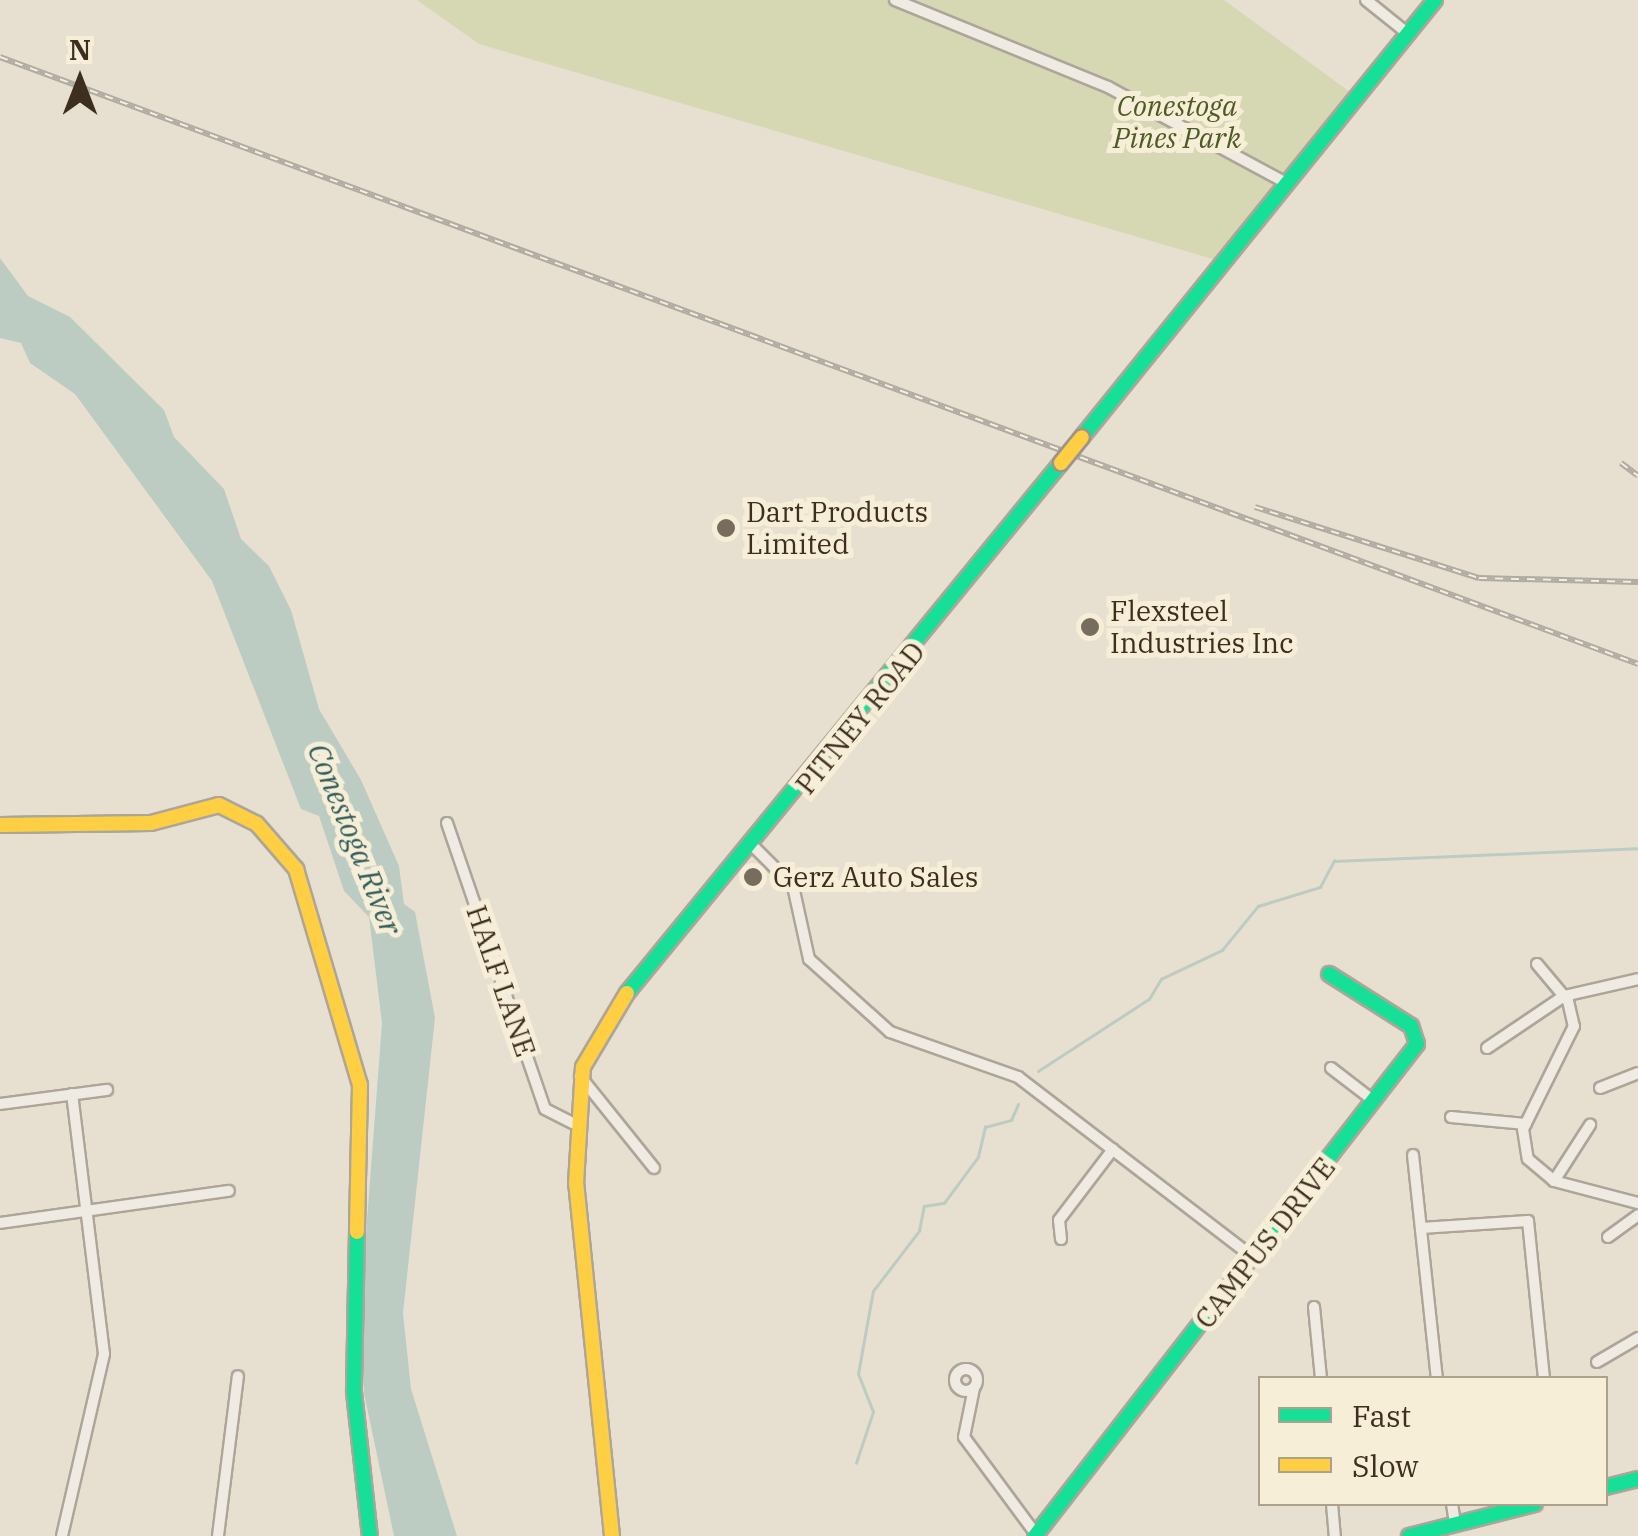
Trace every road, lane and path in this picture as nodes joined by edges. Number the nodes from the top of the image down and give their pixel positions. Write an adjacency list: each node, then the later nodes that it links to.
1 (895, 0): 5 (street)
2 (1366, 0): 4 (street)
3 (1435, 0): 4 (main road, PITNEY ROAD)
4 (1408, 33): 5 (main road, PITNEY ROAD)
5 (1286, 184): 8 (main road, PITNEY ROAD, bridge)
6 (447, 824): 23 (street, HALF LANE)
7 (0, 825): 56 (main road)
8 (754, 847): 16 (main road, PITNEY ROAD); 26 (street)
9 (1537, 964): 12 (street)
10 (1330, 974): 20 (main road, CAMPUS DRIVE)
11 (1638, 979): 12 (street)
12 (1564, 996): 13 (street); 24 (street)
13 (1487, 1048)
14 (1331, 1068): 20 (street)
15 (1638, 1073): 17 (street)
16 (580, 1076): 23 (main road, PITNEY ROAD); 28 (street)
17 (1600, 1088)
18 (107, 1090): 19 (street)
19 (72, 1094): 21 (street); 32 (street)
20 (1374, 1102): 38 (main road, CAMPUS DRIVE)
21 (0, 1104)
22 (1451, 1117): 24 (street)
23 (573, 1123): 57 (main road, PITNEY ROAD)
24 (1526, 1124): 29 (street)
25 (1590, 1125): 29 (street)
26 (1113, 1149): 37 (street); 38 (street)
27 (1413, 1155): 35 (street)
28 (654, 1168)
29 (1554, 1182): 31 (street)
30 (229, 1191): 32 (street)
31 (1638, 1203)
32 (88, 1210): 34 (street); 54 (street)
33 (1638, 1215): 36 (street)
34 (0, 1223)
35 (1421, 1228): 44 (street); 45 (street)
36 (1608, 1237)
37 (1061, 1239)
38 (1254, 1258): 53 (main road, CAMPUS DRIVE)
39 (1314, 1307): 43 (street)
40 (1638, 1338): 41 (street)
41 (1597, 1362)
42 (238, 1376): 55 (street)
43 (1321, 1376)
44 (1437, 1376)
45 (1544, 1376)
46 (974, 1388): 53 (street, CAMPUS DRIVE)
47 (1638, 1479): 48 (main road)
48 (1608, 1486)
49 (1332, 1506): 58 (street)
50 (1452, 1506): 52 (street)
51 (1527, 1506): 52 (main road)
52 (1455, 1524): 59 (main road)
53 (1033, 1532)
54 (62, 1536)
55 (218, 1536)
56 (370, 1536)
57 (612, 1536)
58 (1335, 1536)
59 (1409, 1536)

